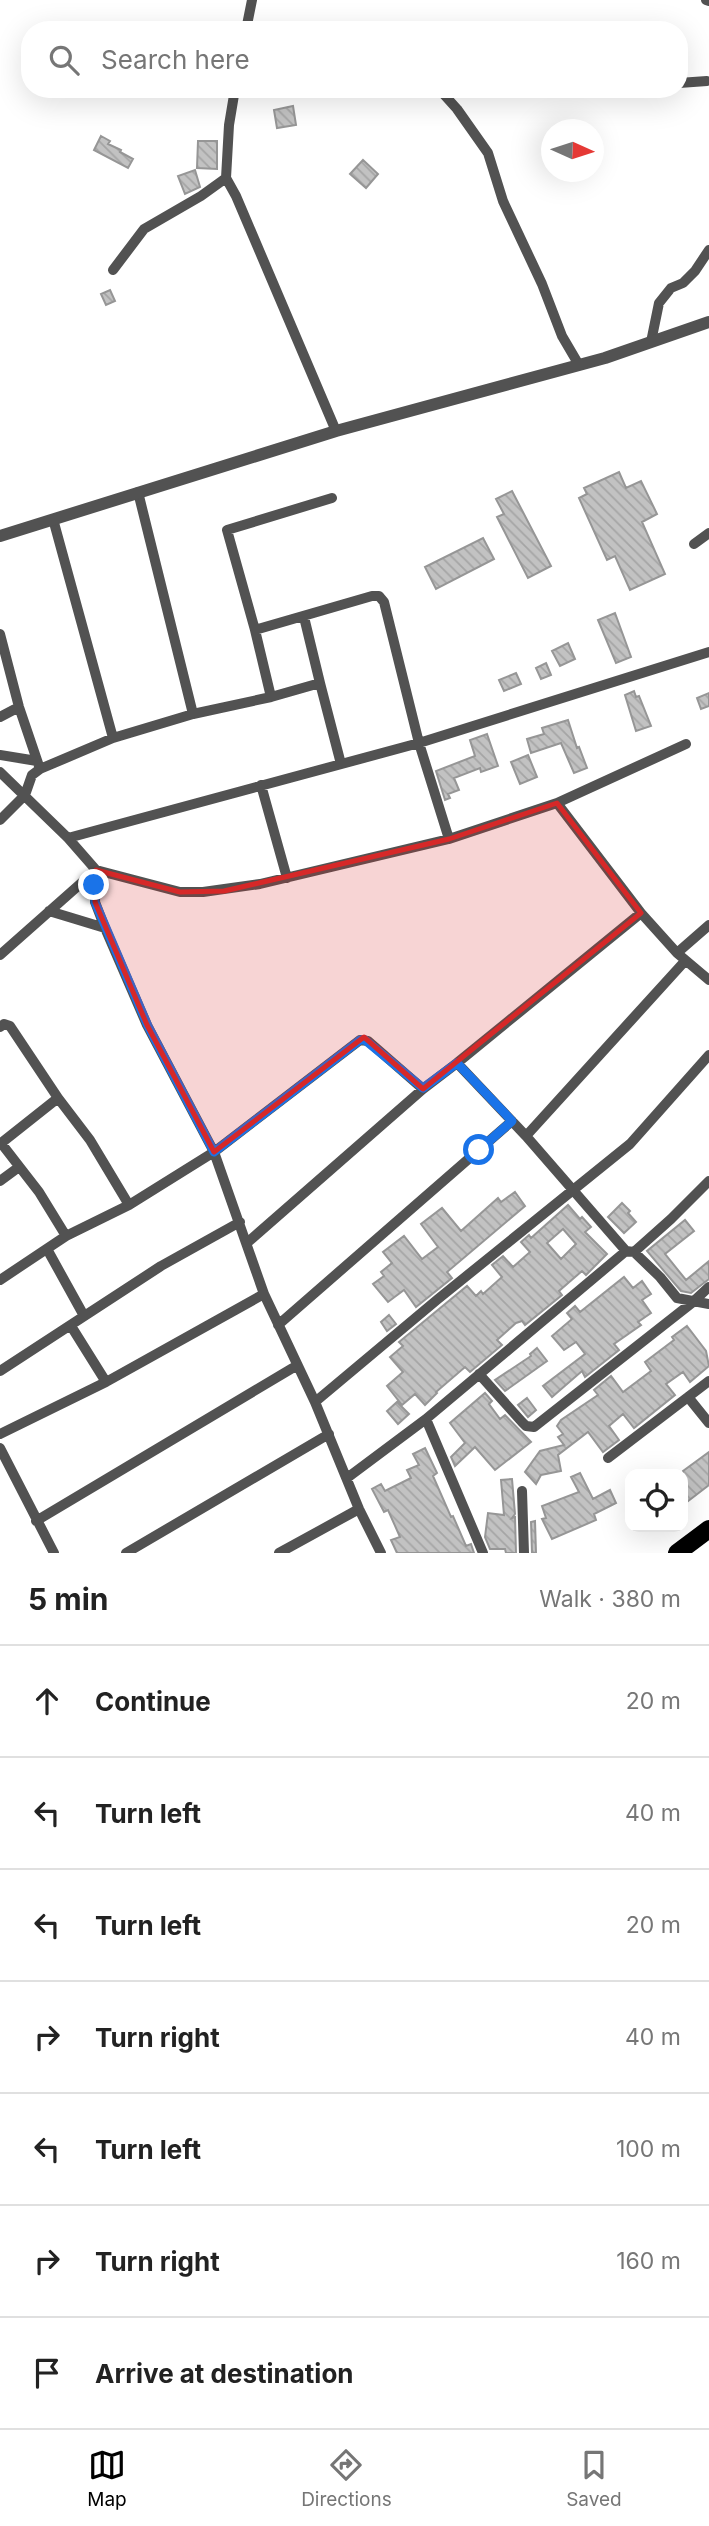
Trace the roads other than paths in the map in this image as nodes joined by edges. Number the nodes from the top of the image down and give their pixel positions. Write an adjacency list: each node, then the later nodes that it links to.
1 (252, 0): 2 (street)
2 (248, 21)
3 (708, 79): 4 (street)
4 (688, 82)
5 (234, 98): 7 (street)
6 (447, 98): 12 (street)
7 (226, 178): 9 (street); 13 (street)
8 (709, 250): 11 (street)
9 (113, 270)
10 (709, 322): 11 (street)
11 (651, 342): 12 (street)
12 (579, 365): 13 (street)
13 (336, 431): 14 (street)
14 (138, 492): 16 (street); 27 (street)
15 (332, 498): 21 (street)
16 (53, 519): 18 (street); 29 (street)
17 (709, 533): 19 (street)
18 (0, 536)
19 (694, 544)
20 (304, 617): 21 (street); 24 (street); 30 (street)
21 (256, 630): 25 (street)
22 (0, 634): 26 (street)
23 (709, 652): 30 (street)
24 (320, 683): 25 (street); 33 (street)
25 (271, 697): 27 (street)
26 (19, 707): 28 (street); 34 (street)
27 (193, 714): 29 (street)
28 (0, 717)
29 (113, 738): 34 (street)
30 (419, 743): 33 (street); 41 (street)
31 (686, 744): 38 (street)
32 (0, 755): 34 (street)
33 (341, 764): 36 (street)
34 (38, 765): 37 (street)
35 (0, 772): 37 (street)
36 (261, 785): 40 (street); 43 (street)
37 (25, 795): 39 (street); 40 (street)
38 (557, 803): 41 (street); 45 (street)
39 (0, 820)
40 (68, 838): 42 (street)
41 (449, 839): 43 (street)
42 (96, 870): 43 (street); 44 (street); 47 (street)
43 (287, 878)
44 (49, 911): 47 (street); 48 (street)
45 (641, 913): 49 (street); 53 (street)
46 (709, 925): 49 (street)
47 (105, 929): 59 (street)
48 (0, 955)
49 (681, 957): 50 (street); 57 (street)
50 (709, 980)
51 (0, 1027): 55 (street)
52 (709, 1055): 63 (street)
53 (457, 1063): 54 (street); 56 (street)
54 (423, 1088): 59 (street); 67 (street)
55 (58, 1098): 58 (street); 64 (street)
56 (512, 1121): 57 (street); 76 (street)
57 (526, 1136): 63 (street)
58 (0, 1144): 60 (street)
59 (214, 1152): 64 (street); 65 (street)
60 (19, 1167): 61 (street); 66 (street)
61 (0, 1181)
62 (709, 1181): 69 (street)
63 (574, 1190): 69 (street); 84 (street)
64 (130, 1205): 66 (street)
65 (240, 1222): 67 (street); 75 (street)
66 (66, 1237): 68 (street)
67 (248, 1242): 72 (street)
68 (47, 1249): 70 (street); 75 (street)
69 (630, 1251): 73 (street); 80 (street)
70 (0, 1280)
71 (709, 1287): 73 (street)
72 (264, 1294): 76 (street); 82 (street)
73 (693, 1302): 74 (street); 80 (street)
74 (709, 1304)
75 (83, 1314): 77 (street)
76 (278, 1325): 78 (street)
77 (71, 1326): 79 (street); 82 (street)
78 (296, 1366): 84 (street); 94 (street)
79 (0, 1371)
80 (479, 1374): 85 (street)
81 (709, 1381): 83 (street)
82 (106, 1382): 87 (street)
83 (688, 1397): 86 (street); 90 (street)
84 (315, 1402): 88 (street)
85 (426, 1419): 91 (street); 100 (street)
86 (709, 1423)
87 (0, 1434)
88 (328, 1434): 91 (street); 97 (street)
89 (0, 1448): 94 (street)
90 (608, 1458)
91 (347, 1478): 93 (street)
92 (522, 1491): 101 (street)
93 (359, 1508): 98 (street); 99 (street)
94 (36, 1521): 96 (street)
95 (709, 1529): 102 (highway)
96 (54, 1553)
97 (126, 1553)
98 (279, 1553)
99 (381, 1553)
100 (483, 1553)
101 (524, 1553)
102 (677, 1553)

